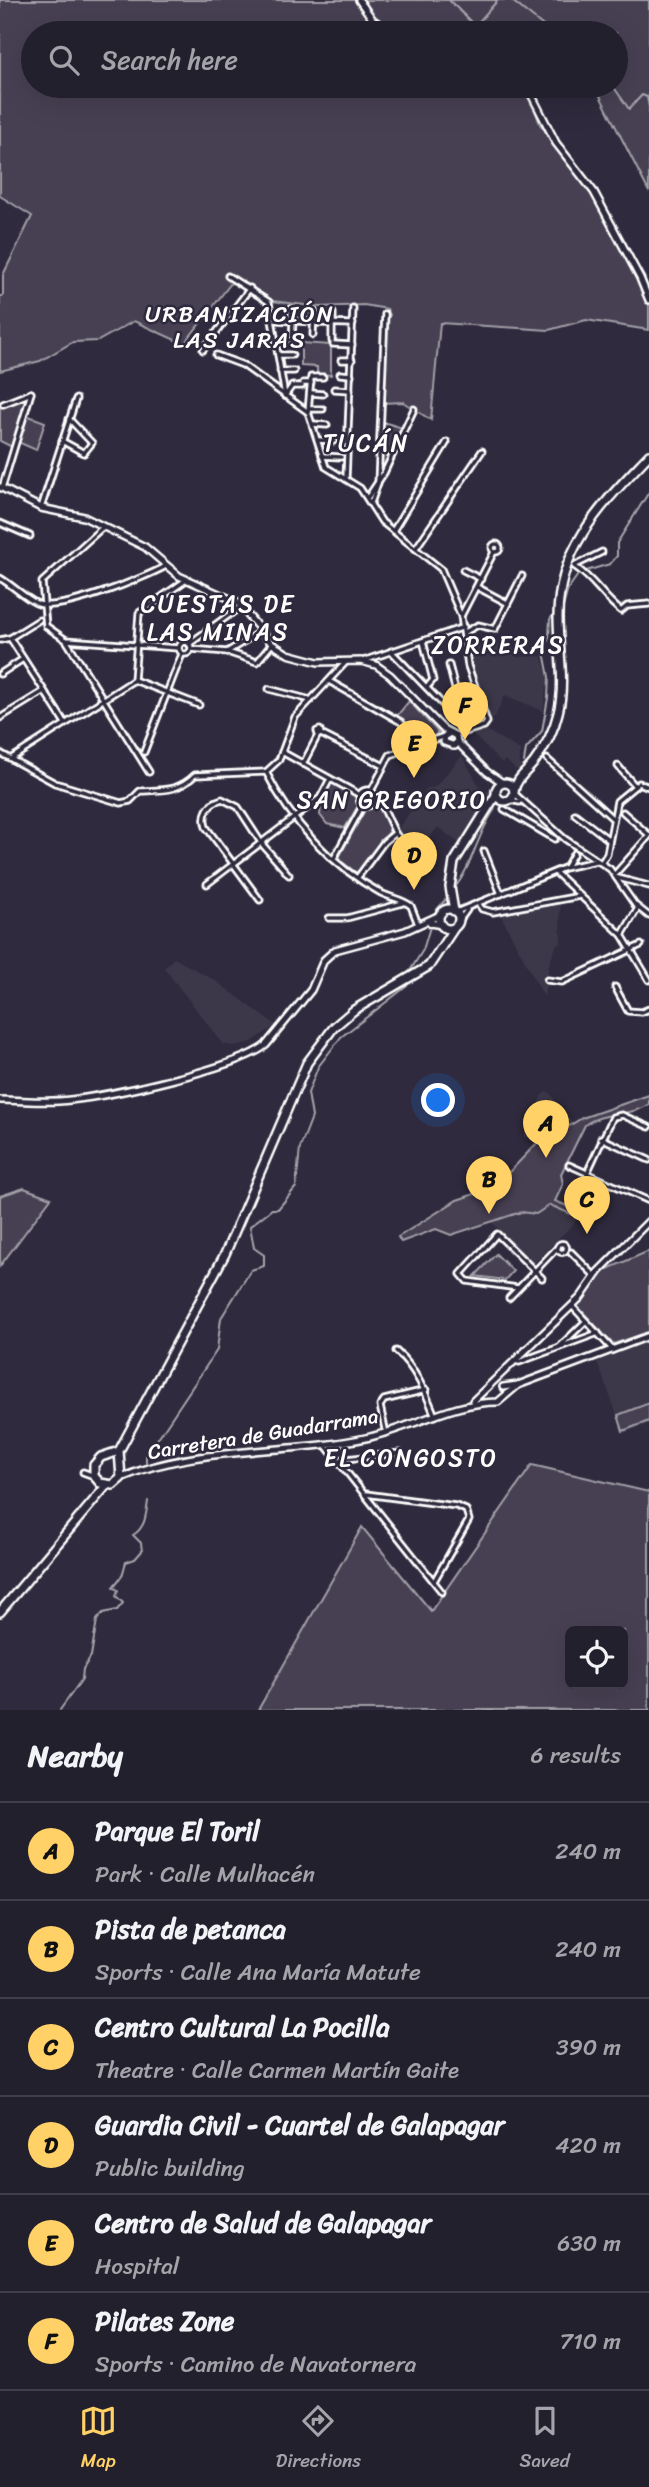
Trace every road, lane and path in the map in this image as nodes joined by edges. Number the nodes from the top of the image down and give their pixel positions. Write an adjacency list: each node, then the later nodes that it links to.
1 (359, 0): 2 (main road)
2 (374, 21)
3 (533, 98): 6 (main road)
4 (228, 276): 5 (street)
5 (250, 288): 12 (street); 22 (street)
6 (649, 300)
7 (354, 308): 16 (street)
8 (291, 309): 13 (street)
9 (314, 311): 14 (street)
10 (333, 313): 15 (street)
11 (385, 314): 56 (street)
12 (275, 320): 13 (street); 18 (street)
13 (292, 321): 14 (street); 19 (street)
14 (314, 323): 15 (street); 17 (street)
15 (333, 324): 16 (street); 21 (street)
16 (353, 324): 21 (street)
17 (313, 335)
18 (277, 340): 19 (street); 24 (street)
19 (292, 340): 20 (street)
20 (299, 340)
21 (352, 345): 27 (street)
22 (204, 350)
23 (216, 355): 38 (street)
24 (278, 355): 25 (street); 28 (street)
25 (292, 355)
26 (341, 360): 27 (street)
27 (352, 360): 31 (street)
28 (280, 371): 29 (street); 38 (street)
29 (294, 371)
30 (340, 374): 31 (street)
31 (351, 375): 35 (street)
32 (323, 377): 33 (street)
33 (311, 383): 36 (street); 38 (street)
34 (334, 389): 35 (street)
35 (351, 390): 55 (street)
36 (311, 394): 37 (street); 43 (street)
37 (323, 394)
38 (285, 396): 43 (street)
39 (76, 400): 44 (street)
40 (3, 404): 57 (street)
41 (414, 409): 56 (street)
42 (323, 410): 43 (street)
43 (309, 411): 45 (street)
44 (69, 419): 48 (street); 48 (street)
45 (313, 424): 46 (street); 47 (street)
46 (327, 425)
47 (318, 440): 49 (street); 53 (street)
48 (62, 441): 60 (street)
49 (334, 441)
50 (447, 442): 63 (street)
51 (482, 451): 65 (street)
52 (649, 455): 133 (main road)
53 (322, 456): 54 (street); 55 (street)
54 (341, 457)
55 (346, 479): 58 (street)
56 (378, 483): 58 (street); 59 (street)
57 (1, 488): 60 (main road)
58 (368, 497): 59 (street)
59 (371, 503): 63 (street)
60 (41, 508): 62 (main road)
61 (0, 523): 64 (street)
62 (104, 526): 68 (main road); 76 (street)
63 (393, 531): 65 (street)
64 (30, 536)
65 (416, 548): 79 (street)
66 (494, 552): 72 (street)
67 (602, 552): 77 (street)
68 (168, 566): 73 (main road); 76 (street)
69 (463, 570): 72 (street)
70 (522, 576): 75 (street)
71 (0, 578): 76 (street)
72 (481, 579): 74 (street)
73 (186, 580): 78 (main road); 89 (street)
74 (477, 587): 75 (street); 79 (street)
75 (508, 603): 81 (street)
76 (43, 604): 85 (street)
77 (649, 604)
78 (242, 606): 82 (main road); 90 (street)
79 (461, 616): 81 (street)
80 (39, 620): 83 (street)
81 (464, 629): 87 (street); 115 (street)
82 (261, 631): 88 (main road); 94 (street)
83 (10, 639): 84 (street); 97 (street)
84 (0, 640)
85 (66, 640): 86 (street); 91 (street)
86 (74, 640): 89 (street); 91 (street)
87 (424, 641): 93 (street); 105 (street)
88 (272, 644): 94 (street); 99 (main road)
89 (136, 645): 92 (street); 103 (street)
90 (190, 646): 92 (street); 94 (street); 95 (street)
91 (70, 647): 109 (street)
92 (178, 648): 95 (street)
93 (391, 651): 96 (street); 105 (street)
94 (227, 652)
95 (182, 654): 108 (street)
96 (374, 657): 98 (street); 100 (street)
97 (23, 659): 102 (street); 107 (street)
98 (361, 661): 99 (main road); 100 (main road)
99 (346, 662): 104 (street)
100 (373, 664): 116 (main road)
101 (449, 665): 115 (street)
102 (0, 674)
103 (134, 680): 108 (street); 109 (street)
104 (330, 681): 110 (street); 118 (street)
105 (427, 687): 112 (street)
106 (269, 689): 110 (street)
107 (44, 691): 113 (street); 114 (street)
108 (167, 693): 111 (street); 119 (street)
109 (103, 699): 114 (street); 122 (street)
110 (311, 699): 120 (street)
111 (199, 705)
112 (456, 718)
113 (0, 719)
114 (65, 723): 123 (street)
115 (464, 732): 116 (street); 117 (street)
116 (447, 735): 117 (main road); 117 (main road); 118 (street)
117 (456, 742): 131 (main road)
118 (413, 748): 127 (street)
119 (144, 752): 122 (street); 125 (street)
120 (282, 752): 126 (street); 130 (street)
121 (0, 753): 123 (street)
122 (138, 754): 125 (street)
123 (12, 758): 130 (street)
124 (547, 758): 150 (street)
125 (141, 759): 129 (street)
126 (303, 764): 127 (street); 132 (street)
127 (384, 766): 137 (street)
128 (618, 766): 135 (street)
129 (149, 772)
130 (266, 772): 149 (street)
131 (492, 776): 134 (main road); 138 (main road)
132 (330, 779): 140 (street); 149 (street)
133 (518, 779): 134 (main road); 139 (main road)
134 (505, 783): 138 (main road); 139 (main road)
135 (635, 786): 136 (street); 150 (street)
136 (649, 787)
137 (371, 791): 140 (street); 141 (street)
138 (496, 792): 142 (main road); 145 (main road)
139 (514, 792): 142 (main road); 144 (street)
140 (360, 795): 143 (street)
141 (374, 802): 143 (street); 153 (street)
142 (505, 803): 144 (street); 145 (main road); 151 (street)
143 (363, 805): 162 (street)
144 (525, 805): 146 (street)
145 (490, 809): 179 (main road)
146 (533, 812): 151 (street); 156 (street)
147 (623, 813): 154 (street)
148 (575, 814): 157 (street)
149 (293, 818): 158 (street); 162 (street)
150 (612, 818): 157 (street)
151 (527, 822): 155 (street)
152 (649, 827): 154 (street)
153 (395, 833): 164 (street); 171 (street)
154 (648, 834): 172 (street)
155 (555, 839)
156 (565, 839): 160 (street); 161 (street)
157 (609, 840): 166 (street)
158 (261, 843): 167 (street); 167 (street); 170 (street)
159 (484, 851): 176 (street)
160 (582, 852): 161 (street); 165 (street); 166 (street)
161 (574, 853): 163 (street)
162 (334, 859): 171 (street)
163 (572, 859): 165 (street); 168 (street)
164 (417, 860)
165 (581, 863): 166 (street); 168 (street)
166 (601, 863): 172 (street)
167 (231, 866): 173 (street); 180 (street)
168 (564, 869): 169 (street)
169 (555, 872): 175 (street); 176 (street)
170 (289, 875)
171 (358, 877): 181 (street)
172 (617, 878): 174 (street); 184 (street)
173 (207, 884)
174 (649, 886)
175 (575, 891): 177 (street); 178 (street)
176 (501, 894): 182 (street)
177 (580, 896): 178 (street); 193 (street)
178 (571, 897): 182 (street)
179 (450, 898): 185 (main road); 186 (main road)
180 (260, 900)
181 (405, 902): 188 (street); 190 (street)
182 (478, 903): 183 (street)
183 (468, 908): 186 (street); 186 (street)
184 (638, 908): 187 (street); 193 (street)
185 (442, 913): 186 (main road); 189 (main road); 191 (main road)
186 (456, 915): 192 (main road)
187 (649, 916)
188 (328, 918)
189 (427, 923): 190 (main road); 191 (main road)
190 (419, 926): 201 (main road)
191 (443, 926): 192 (main road); 194 (main road)
192 (454, 928): 194 (main road)
193 (621, 935): 196 (street)
194 (446, 941): 233 (main road)
195 (641, 945): 196 (street)
196 (632, 951): 197 (street); 198 (street)
197 (649, 980)
198 (547, 981)
199 (615, 986): 200 (street)
200 (649, 1009)
201 (0, 1100)
202 (649, 1128): 203 (street)
203 (601, 1138): 204 (street); 206 (street)
204 (649, 1160)
205 (569, 1165): 206 (street)
206 (587, 1173): 207 (street)
207 (649, 1201)
208 (649, 1221): 210 (main road, Carretera de Guadarrama)
209 (535, 1270): 210 (street); 211 (street); 212 (street); 212 (street)
210 (596, 1276): 214 (main road, Carretera de Guadarrama)
211 (542, 1278)
212 (518, 1288): 213 (street)
213 (509, 1298)
214 (572, 1306): 215 (street); 221 (main road, Carretera de Guadarrama)
215 (586, 1321): 216 (street); 218 (street)
216 (598, 1333): 218 (street); 219 (street)
217 (649, 1336): 219 (main road)
218 (558, 1349): 221 (street)
219 (613, 1350): 223 (main road)
220 (396, 1351): 226 (street)
221 (515, 1361): 222 (main road, Carretera de Guadarrama)
222 (499, 1377): 224 (main road, Carretera de Guadarrama); 225 (main road)
223 (518, 1385): 225 (main road); 227 (main road)
224 (489, 1386): 225 (main road); 228 (main road, Carretera de Guadarrama); 229 (main road)
225 (502, 1386): 227 (main road)
226 (426, 1390): 230 (street); 231 (street)
227 (505, 1396): 229 (main road)
228 (470, 1402): 229 (main road, Carretera de Guadarrama); 230 (main road, Carretera de Guadarrama)
229 (491, 1402)
230 (435, 1416): 232 (main road, Carretera de Guadarrama)
231 (385, 1429)
232 (325, 1444): 236 (street); 238 (main road, Carretera de Guadarrama)
233 (119, 1451): 235 (main road); 237 (main road)
234 (400, 1453): 236 (street)
235 (109, 1456): 237 (main road); 239 (main road)
236 (337, 1460): 242 (street)
237 (121, 1464): 238 (main road, Carretera de Guadarrama); 240 (main road)
238 (139, 1472): 240 (main road, Carretera de Guadarrama)
239 (95, 1475): 241 (main road); 243 (main road)
240 (121, 1478): 241 (main road)
241 (106, 1486): 243 (main road)
242 (370, 1498): 244 (street); 244 (street)
243 (90, 1502): 246 (main road)
244 (433, 1581): 245 (street)
245 (442, 1592)
246 (0, 1612)

